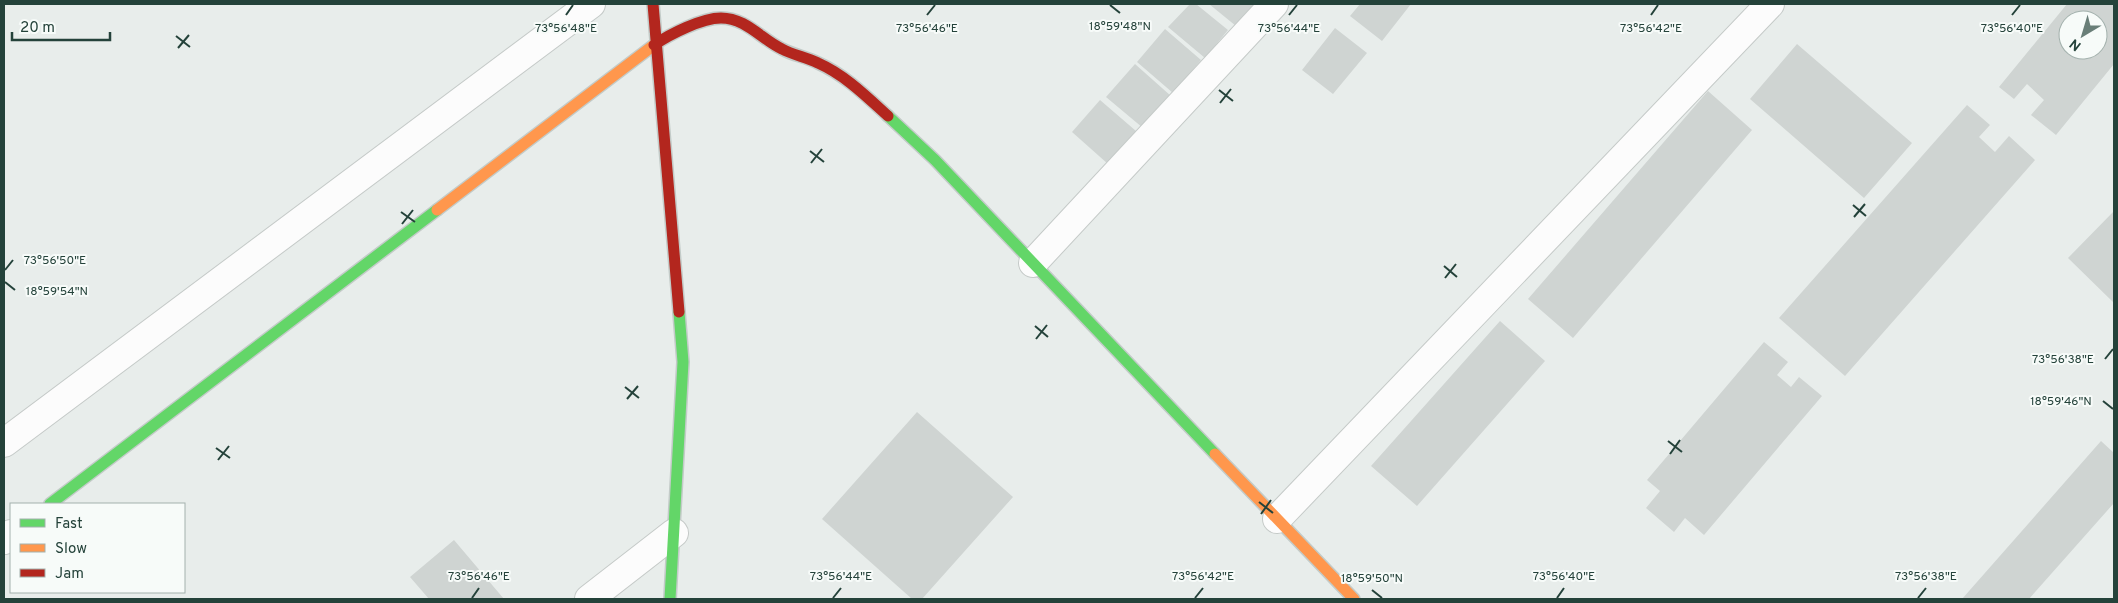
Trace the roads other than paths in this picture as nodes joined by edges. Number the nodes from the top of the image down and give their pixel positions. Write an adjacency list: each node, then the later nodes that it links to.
1 (591, 4): 7 (street)
2 (653, 4): 5 (street)
3 (1274, 4): 6 (street)
4 (1770, 4): 9 (street)
5 (656, 43): 6 (street); 8 (street); 10 (street)
6 (1033, 263): 9 (street)
7 (4, 443)
8 (51, 503)
9 (1276, 519): 13 (street)
10 (674, 533): 11 (street); 12 (street)
11 (589, 599)
12 (670, 599)
13 (1354, 599)

